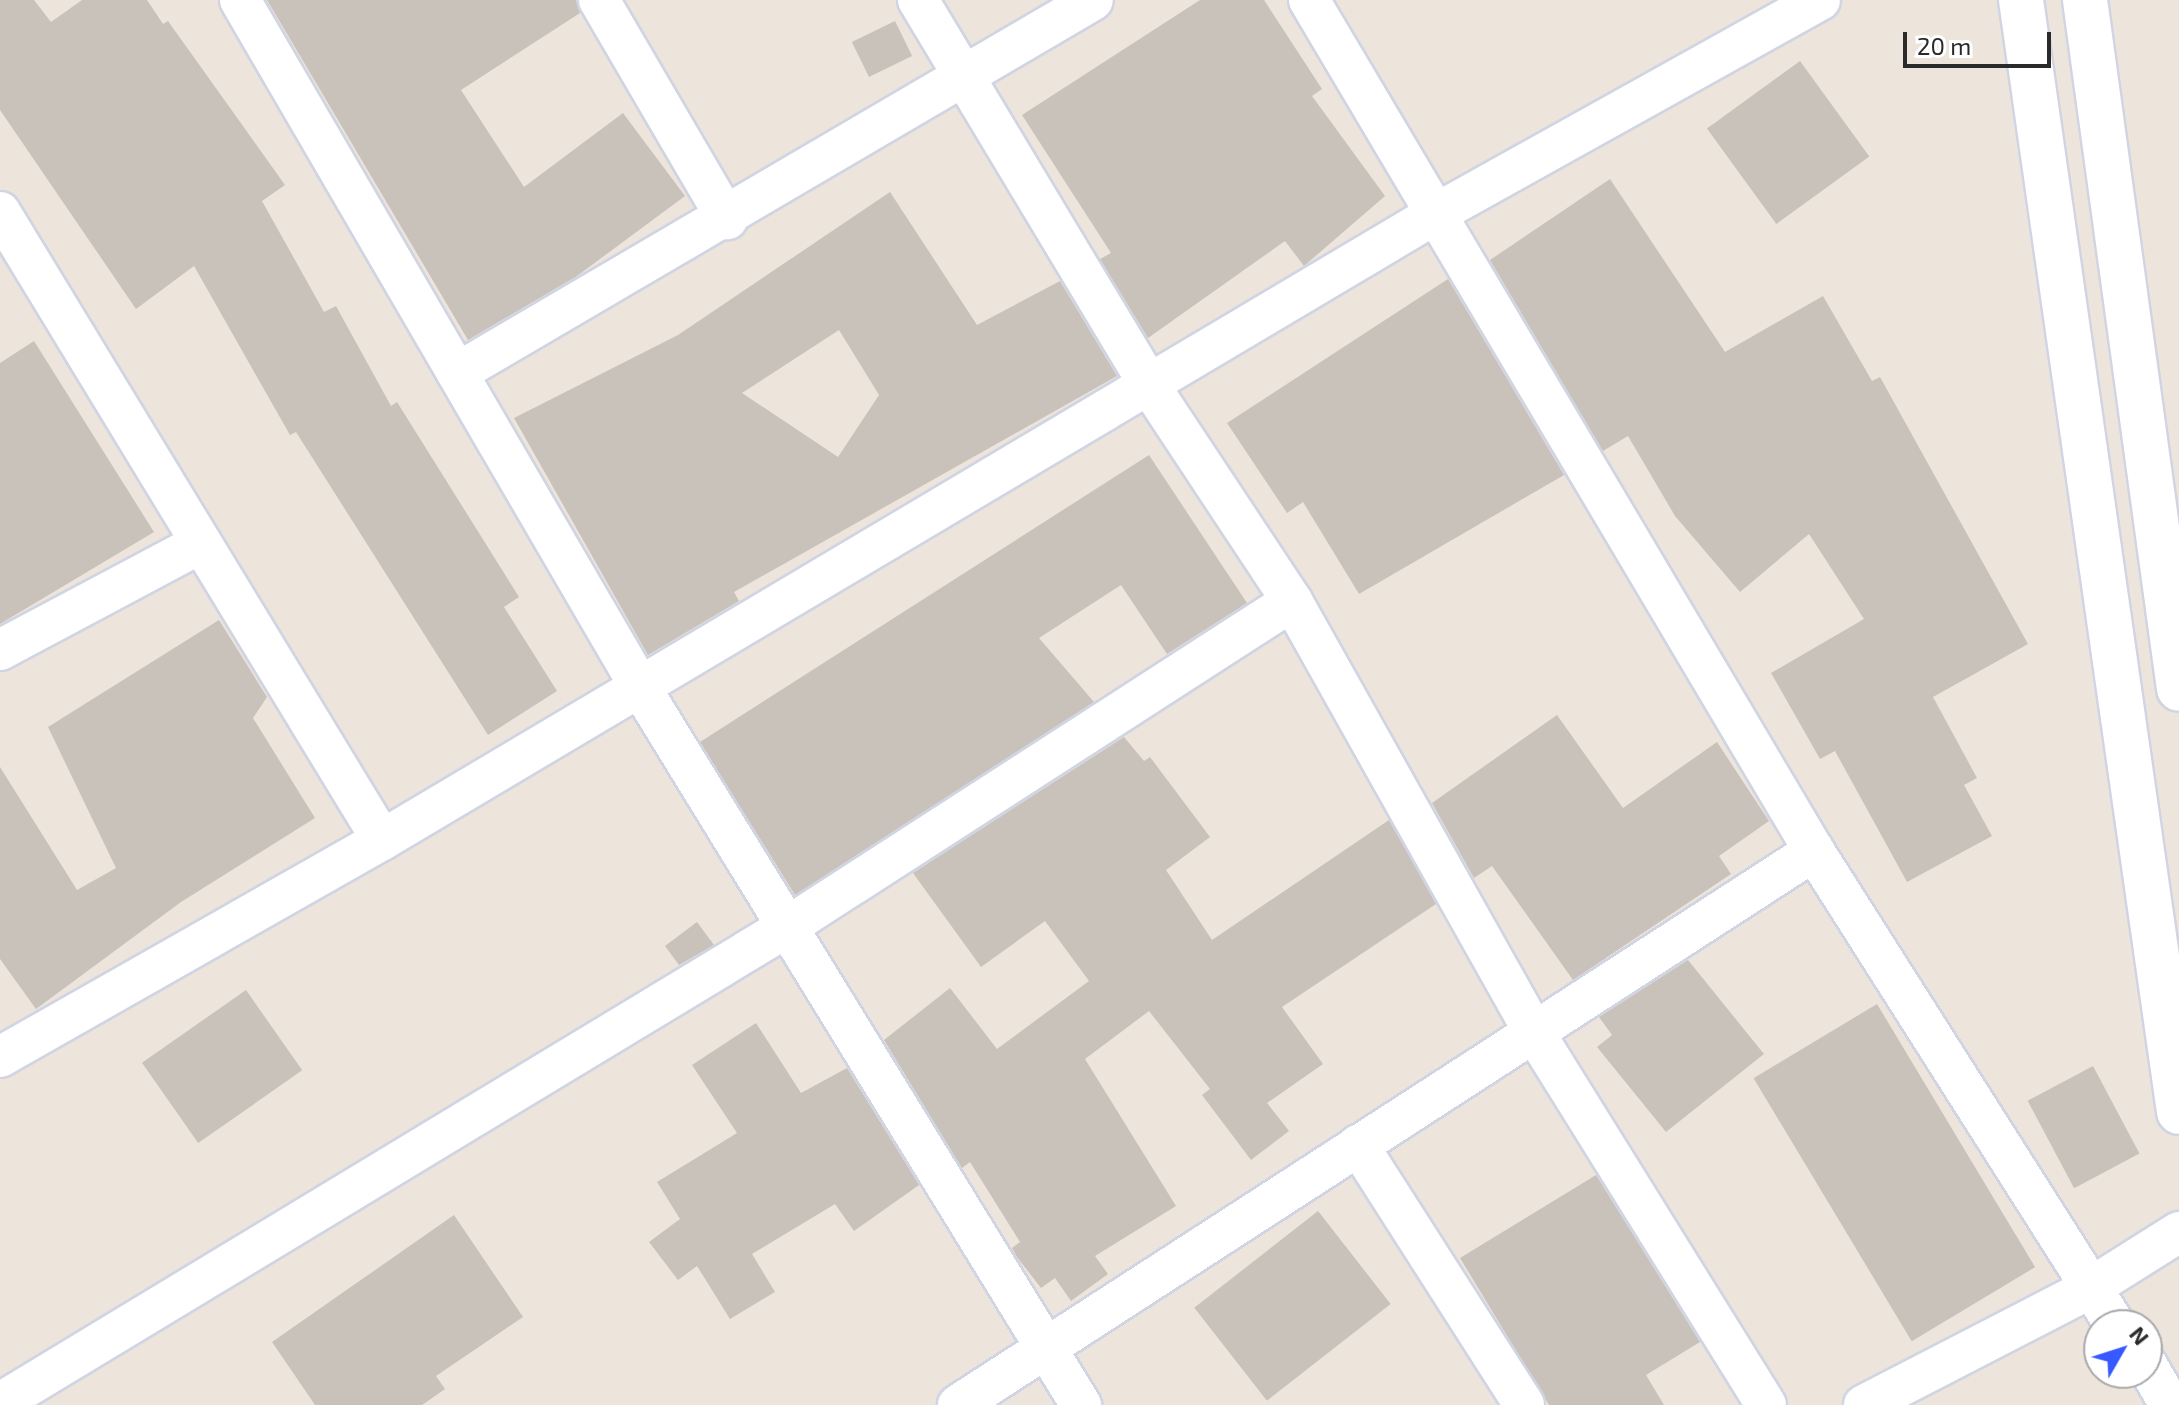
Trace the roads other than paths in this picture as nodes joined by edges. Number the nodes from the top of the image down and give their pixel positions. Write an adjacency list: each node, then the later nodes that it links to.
1 (240, 0): 13 (street)
2 (599, 0): 12 (street)
3 (918, 0): 9 (street)
4 (1093, 0): 9 (street)
5 (1309, 0): 11 (street)
6 (1820, 0): 11 (street)
7 (2021, 0): 25 (main road)
8 (2085, 0): 19 (main road)
9 (965, 77): 12 (street); 14 (street)
10 (0, 212): 15 (street)
11 (1439, 212): 14 (street); 21 (street)
12 (727, 219): 13 (street)
13 (457, 373): 18 (street)
14 (1149, 385): 16 (street); 18 (street)
15 (201, 543): 17 (street); 20 (street)
16 (1292, 601): 22 (street); 23 (street)
17 (0, 650)
18 (640, 687): 20 (street); 22 (street)
19 (2179, 689)
20 (382, 840): 24 (street)
21 (1814, 851): 23 (street); 28 (street)
22 (787, 927): 30 (street); 31 (street)
23 (1534, 1032): 26 (street); 35 (street)
24 (0, 1057)
25 (2179, 1112)
26 (1358, 1145): 30 (street); 34 (street)
27 (2179, 1232): 28 (street)
28 (2087, 1290): 29 (street); 36 (street)
29 (2102, 1309)
30 (1046, 1346): 32 (street); 33 (street)
31 (0, 1403)
32 (958, 1405)
33 (1081, 1405)
34 (1524, 1405)
35 (1766, 1405)
36 (1864, 1405)

